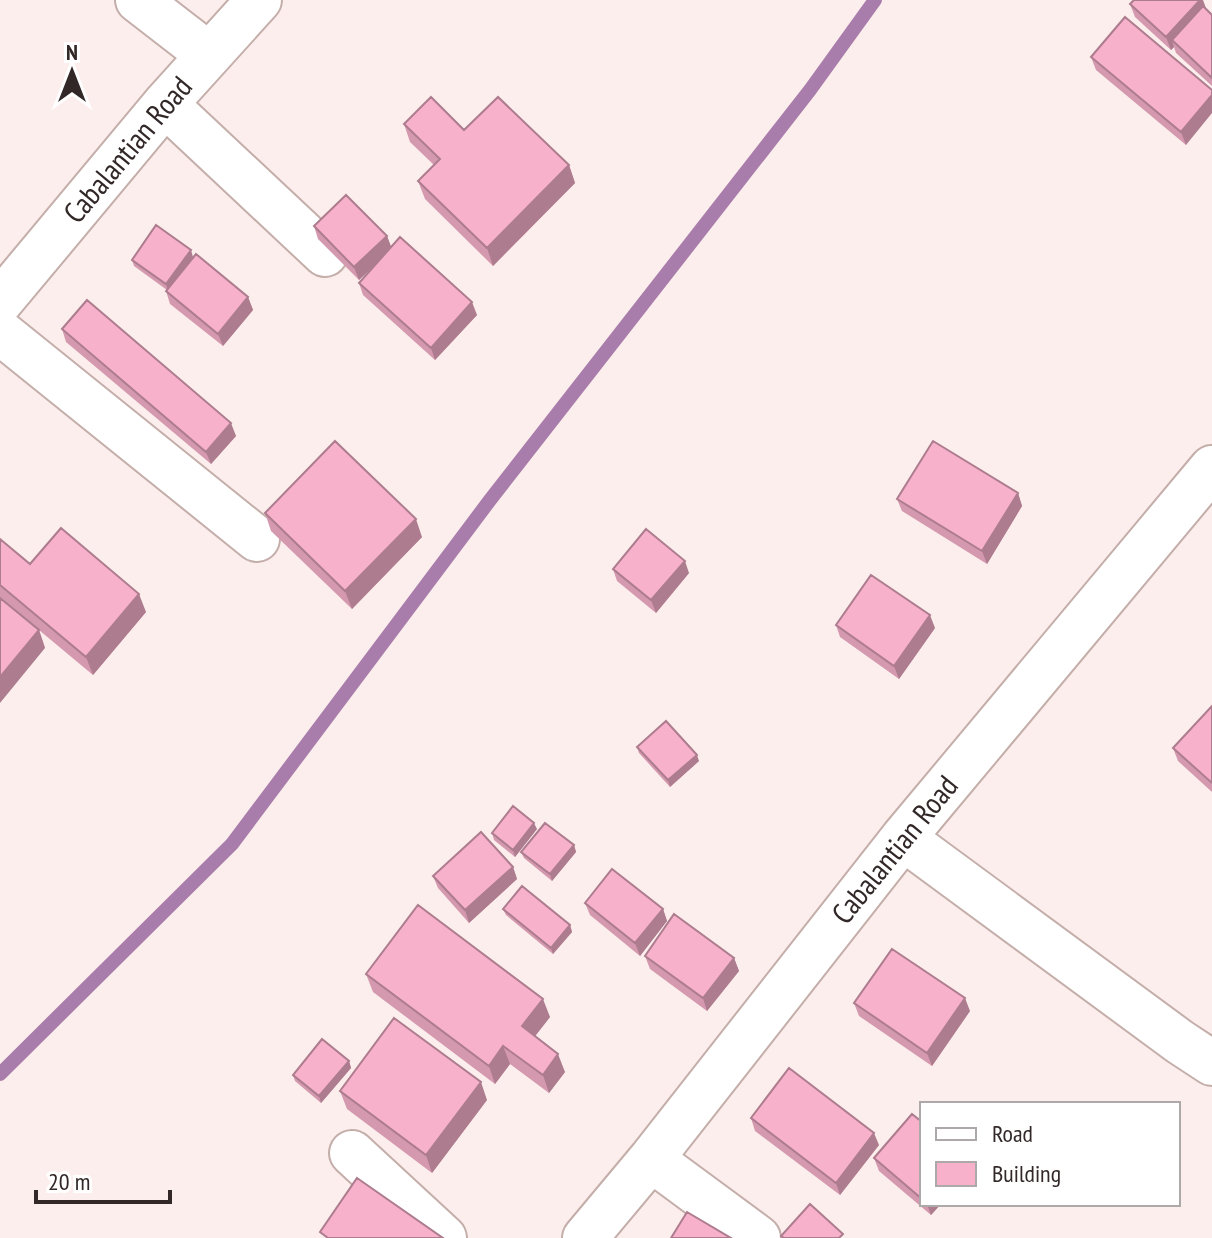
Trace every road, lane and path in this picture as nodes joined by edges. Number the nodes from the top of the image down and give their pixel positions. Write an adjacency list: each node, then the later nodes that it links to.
1 (138, 0): 3 (street)
2 (259, 0): 3 (street, Cabalantian Road)
3 (209, 55): 4 (street, Cabalantian Road)
4 (165, 104): 5 (street); 6 (street, Cabalantian Road)
5 (325, 254)
6 (0, 302)
7 (0, 332): 9 (street)
8 (1212, 468): 10 (street, Cabalantian Road)
9 (257, 539)
10 (903, 838): 11 (street); 13 (street, Cabalantian Road)
11 (1212, 1063)
12 (352, 1153): 14 (street)
13 (651, 1159): 15 (street, Cabalantian Road); 16 (street)
14 (444, 1238)
15 (585, 1238)
16 (758, 1238)

